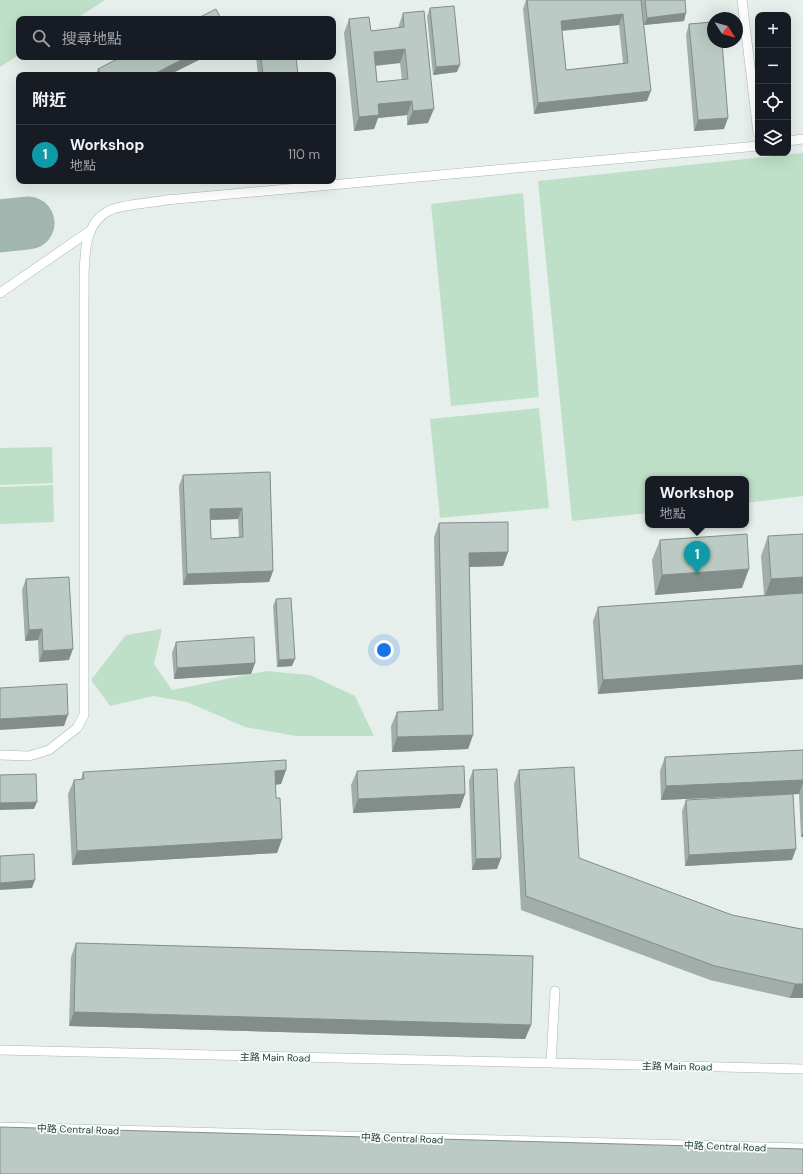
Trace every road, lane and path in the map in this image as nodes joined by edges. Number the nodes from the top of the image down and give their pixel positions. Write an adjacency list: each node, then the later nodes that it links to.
1 (742, 0): 2 (lane)
2 (756, 120)
3 (803, 139): 4 (lane)
4 (791, 141)
5 (755, 146): 6 (lane)
6 (90, 230): 7 (lane); 8 (lane)
7 (0, 293)
8 (0, 756)
9 (555, 991): 11 (lane)
10 (0, 1050): 11 (lane, 主路 Main Road)
11 (551, 1063): 12 (lane, 主路 Main Road)
12 (803, 1069)
13 (0, 1127): 14 (lane, 中路 Central Road)
14 (803, 1148)

